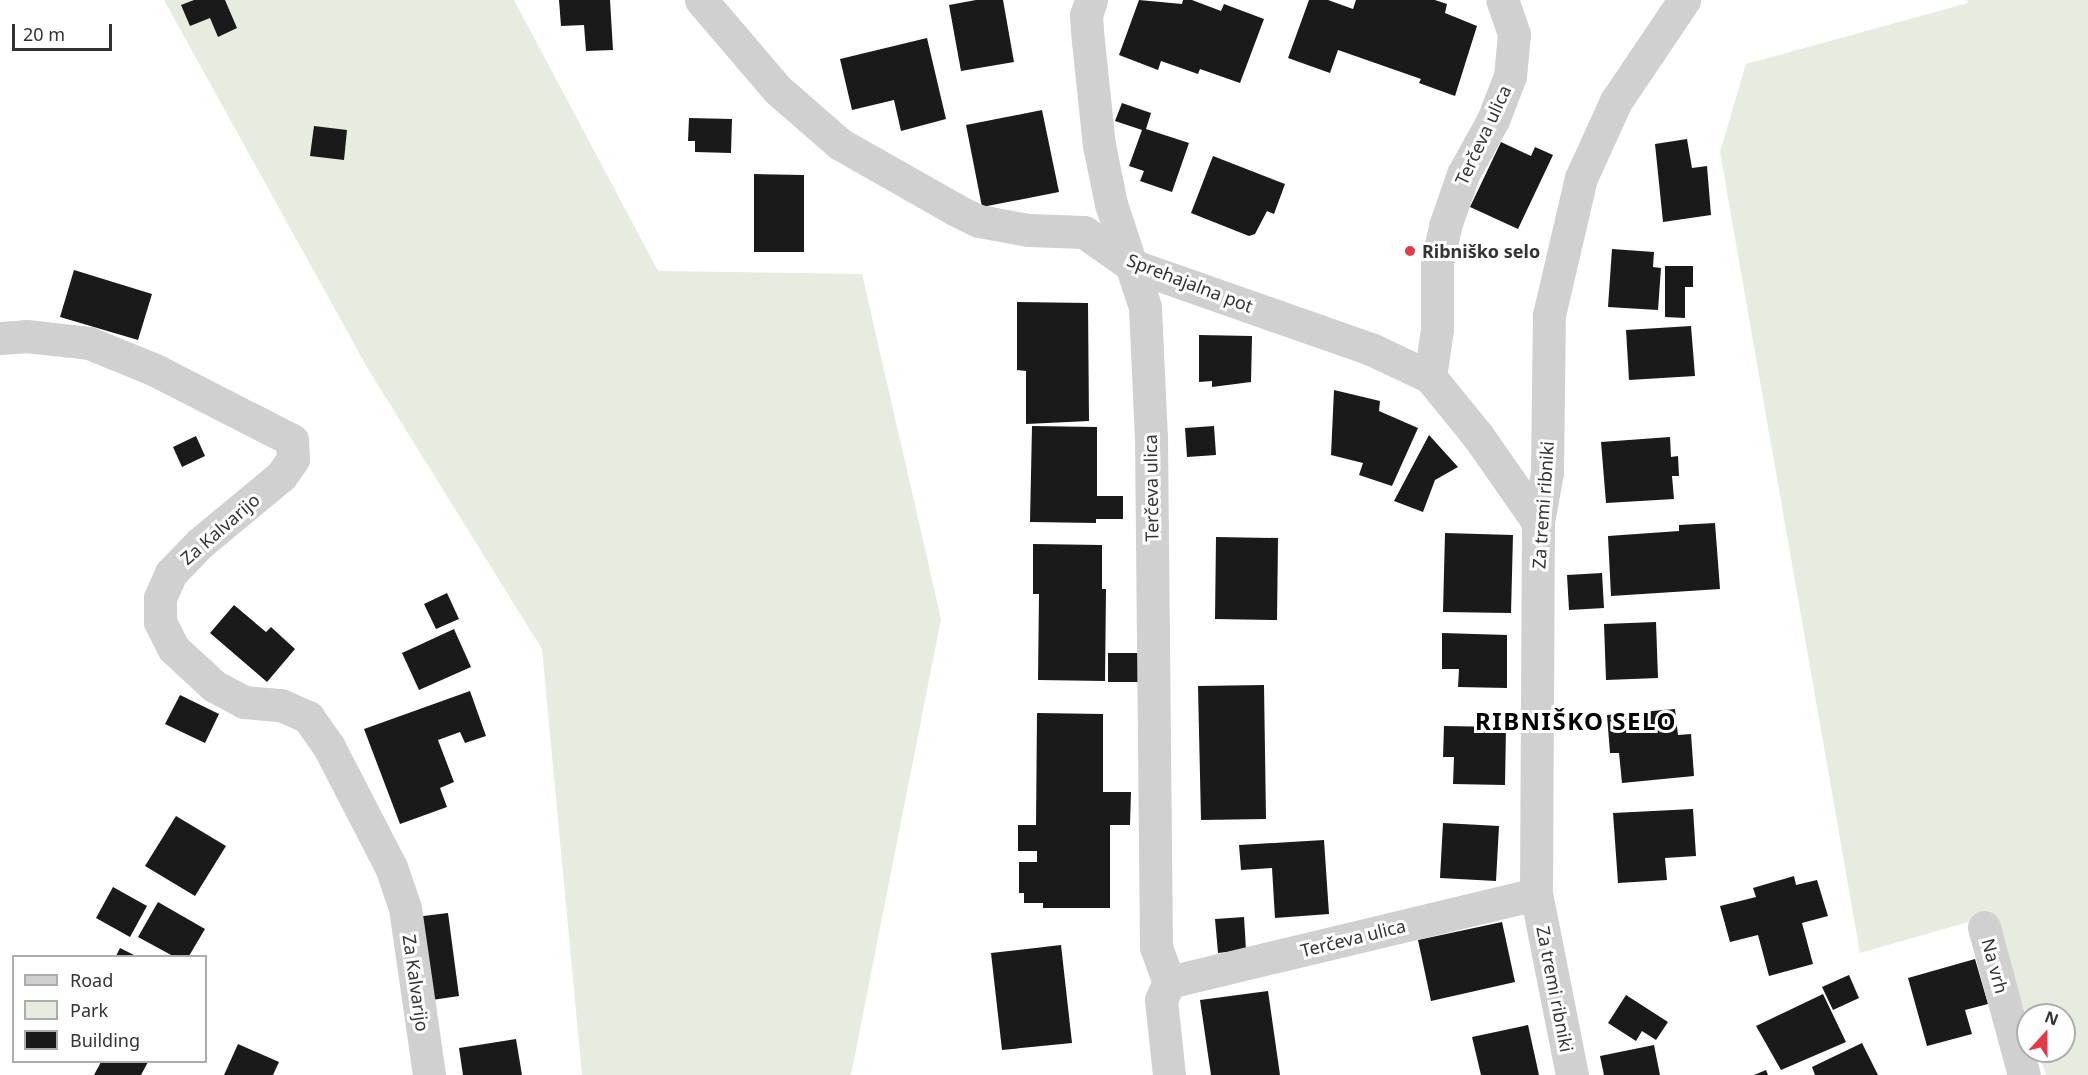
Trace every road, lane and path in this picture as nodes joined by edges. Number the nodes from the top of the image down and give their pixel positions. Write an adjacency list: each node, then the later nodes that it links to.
1 (701, 0): 6 (street)
2 (1091, 0): 5 (street, Terčeva ulica)
3 (1502, 0): 9 (street, Terčeva ulica)
4 (1684, 0): 10 (street, Za tremi ribniki)
5 (1111, 204): 6 (street); 7 (street, Terčeva ulica)
6 (1084, 232): 7 (street, Sprehajalna pot)
7 (1131, 265): 9 (street, Sprehajalna pot); 13 (street, Terčeva ulica)
8 (0, 338): 14 (street, Za Kalvarijo)
9 (1430, 377): 10 (street, Sprehajalna pot)
10 (1539, 522): 11 (street, Za tremi ribniki)
11 (1536, 894): 13 (street, Terčeva ulica); 16 (street, Za tremi ribniki)
12 (1984, 927): 17 (street, Na vrh)
13 (1169, 982): 15 (street)
14 (429, 1075)
15 (1169, 1075)
16 (1572, 1075)
17 (2024, 1075)

